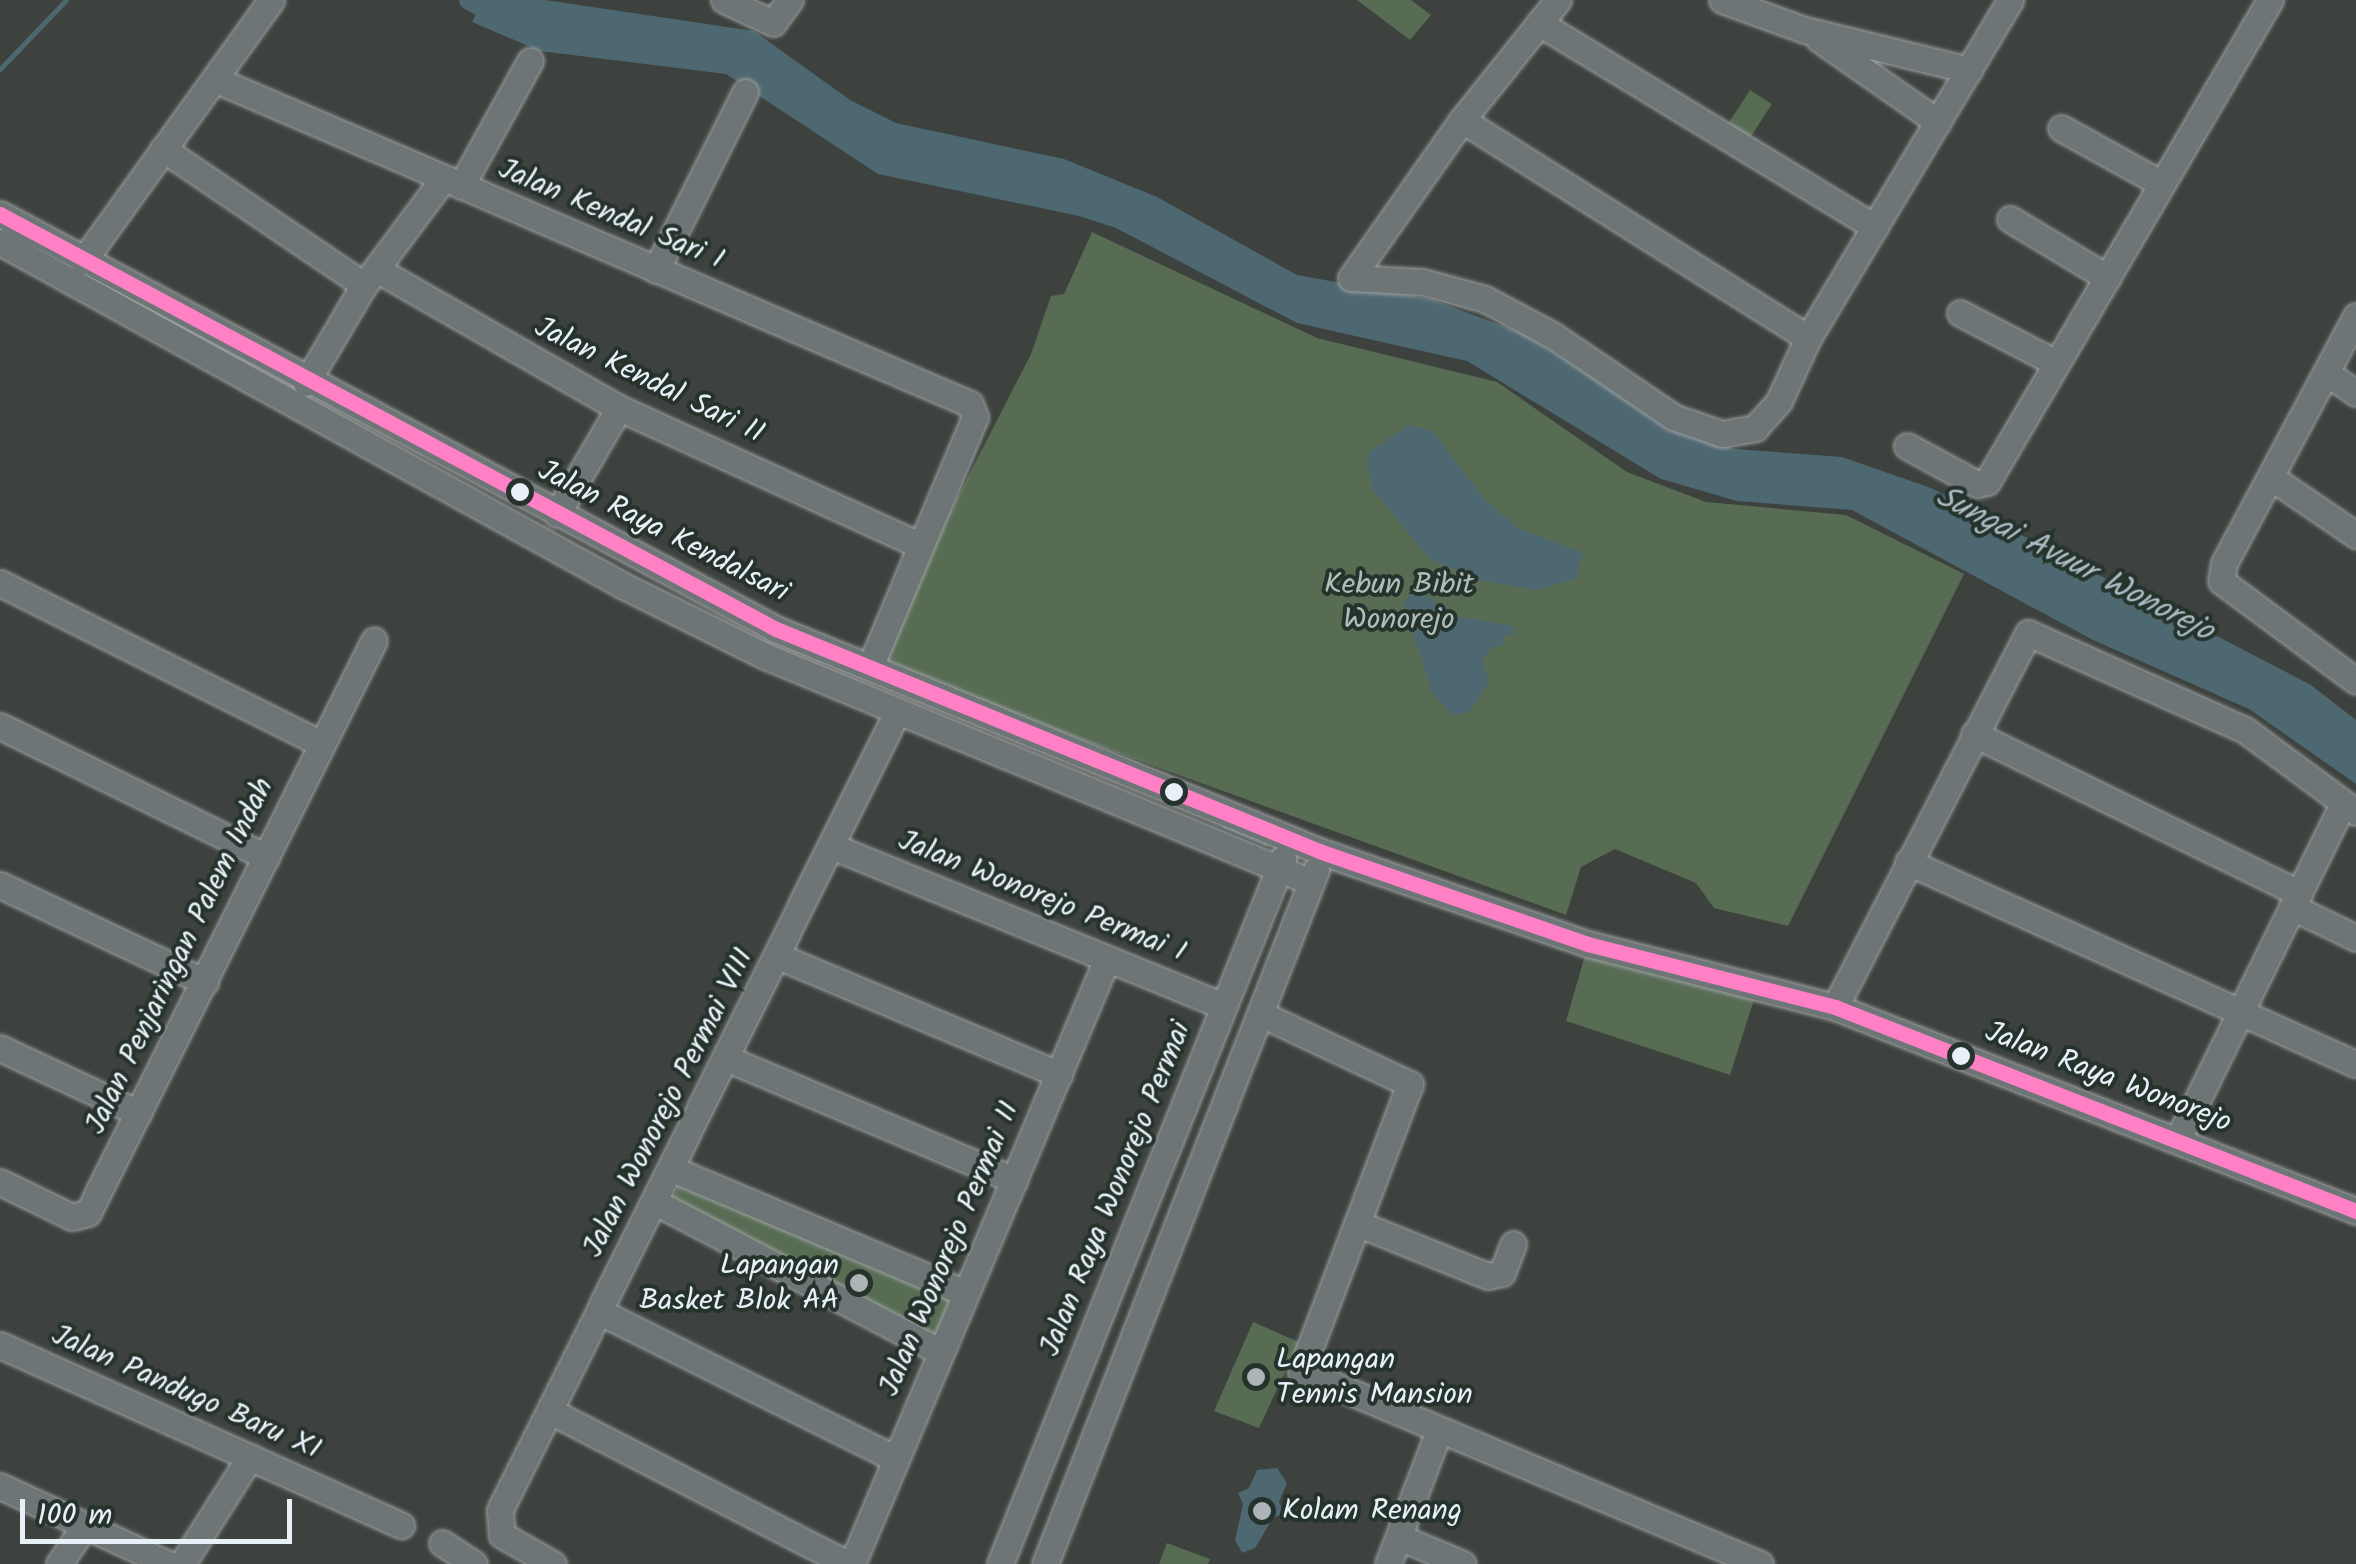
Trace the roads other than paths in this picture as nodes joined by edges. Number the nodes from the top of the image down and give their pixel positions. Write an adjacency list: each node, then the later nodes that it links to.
1 (271, 0): 12 (street)
2 (724, 0): 3 (street)
3 (790, 0)
4 (1558, 0): 8 (street)
5 (1722, 0): 9 (street)
6 (2010, 0): 11 (street)
7 (2270, 0): 19 (street)
8 (1539, 23): 14 (street); 22 (street)
9 (1805, 30): 11 (street); 15 (street)
10 (530, 61): 18 (street)
11 (1969, 70): 15 (street)
12 (214, 79): 17 (street); 18 (street, Jalan Kendal Sari I)
13 (745, 92): 25 (street)
14 (1462, 120): 30 (street); 30 (street)
15 (1938, 122): 22 (street)
16 (2061, 128): 19 (street)
17 (164, 149): 24 (street); 26 (street, Jalan Kendal Sari II)
18 (452, 183): 25 (street, Jalan Kendal Sari I); 26 (street)
19 (2162, 184): 27 (street)
20 (0, 214): 24 (street, Jalan Raya Kendalsari)
21 (2010, 219): 27 (street)
22 (1875, 227): 30 (street)
23 (5, 253): 46 (street, Jalan Raya Kendalsari)
24 (83, 260): 33 (street, Jalan Raya Kendalsari)
25 (656, 270): 40 (street, Jalan Kendal Sari I)
26 (370, 277): 33 (street); 35 (street, Jalan Kendal Sari II)
27 (2108, 278): 31 (street)
28 (1960, 313): 31 (street)
29 (2356, 316): 32 (street)
30 (1808, 338)
31 (2056, 363): 36 (street)
32 (2328, 374): 34 (street); 37 (street)
33 (306, 383): 38 (street, Jalan Raya Kendalsari)
34 (2356, 394)
35 (619, 408): 38 (street); 40 (street, Jalan Kendal Sari II)
36 (1907, 446)
37 (2272, 478): 39 (street); 45 (street)
38 (557, 514): 43 (street, Jalan Raya Kendalsari)
39 (2356, 534)
40 (920, 545): 44 (street)
41 (0, 583): 50 (street)
42 (374, 640): 50 (street, Jalan Penjaringan Palem Indah)
43 (838, 652): 44 (street, Jalan Raya Kendalsari); 46 (street)
44 (871, 664): 52 (street, Jalan Raya Kendalsari)
45 (2356, 680)
46 (827, 682): 47 (street, Jalan Raya Kendalsari)
47 (897, 712): 53 (street, Jalan Wonorejo Permai VIII); 57 (street, Jalan Raya Kendalsari)
48 (0, 726): 55 (street)
49 (1974, 734): 51 (street); 56 (street); 60 (street)
50 (322, 744): 55 (street, Jalan Penjaringan Palem Indah)
51 (2349, 808): 60 (street)
52 (1291, 838): 54 (street, Jalan Raya Kendalsari); 57 (street, Jalan Raya Wonorejo Permai)
53 (834, 847): 62 (street, Jalan Wonorejo Permai VIII); 63 (street, Jalan Wonorejo Permai I)
54 (1322, 852): 58 (street); 66 (street, Jalan Raya Wonorejo)
55 (266, 857): 64 (street, Jalan Penjaringan Palem Indah)
56 (1908, 862): 66 (street); 67 (street)
57 (1278, 870): 58 (street, Jalan Raya Kendalsari); 65 (street, Jalan Raya Wonorejo Permai)
58 (1311, 882): 68 (street)
59 (0, 885): 64 (street)
60 (2295, 900): 61 (street); 67 (street)
61 (2356, 938)
62 (780, 956): 70 (street, Jalan Wonorejo Permai VIII); 72 (street)
63 (1107, 958): 65 (street, Jalan Wonorejo Permai I); 72 (street, Jalan Wonorejo Permai II)
64 (204, 982): 73 (street, Jalan Penjaringan Palem Indah)
65 (1224, 1006): 101 (street, Jalan Raya Wonorejo Permai)
66 (1836, 1007): 74 (street, Jalan Raya Wonorejo)
67 (2240, 1013): 71 (street); 74 (street)
68 (1262, 1014): 80 (street); 102 (street)
69 (0, 1048): 73 (street)
70 (728, 1059): 75 (street, Jalan Wonorejo Permai VIII); 76 (street)
71 (2356, 1064)
72 (1058, 1074): 76 (street, Jalan Wonorejo Permai II)
73 (139, 1113): 77 (street, Jalan Penjaringan Palem Indah)
74 (2178, 1139): 79 (street, Jalan Raya Wonorejo)
75 (672, 1169): 78 (street, Jalan Wonorejo Permai VIII); 82 (street)
76 (1014, 1180): 82 (street, Jalan Wonorejo Permai II)
77 (0, 1182)
78 (655, 1202): 83 (street, Jalan Wonorejo Permai VIII); 85 (street)
79 (2356, 1211)
80 (1358, 1224): 81 (street); 87 (street)
81 (1513, 1244)
82 (966, 1293): 85 (street, Jalan Wonorejo Permai II)
83 (600, 1312): 86 (street, Jalan Wonorejo Permai VIII); 89 (street)
84 (0, 1345): 88 (street, Jalan Pandugo Baru XI)
85 (941, 1352): 89 (street, Jalan Wonorejo Permai II)
86 (550, 1412): 99 (street, Jalan Wonorejo Permai VIII); 100 (street)
87 (1438, 1434): 93 (street); 105 (street)
88 (250, 1458): 91 (street, Jalan Pandugo Baru XI); 97 (street)
89 (896, 1458): 100 (street, Jalan Wonorejo Permai II)
90 (0, 1486): 92 (street)
91 (401, 1524)
92 (84, 1525): 95 (street); 96 (street)
93 (1398, 1537): 103 (street); 104 (street)
94 (442, 1543): 98 (street)
95 (60, 1564)
96 (168, 1564)
97 (182, 1564)
98 (474, 1564)
99 (553, 1564)
100 (850, 1564)
101 (1000, 1564)
102 (1044, 1564)
103 (1388, 1564)
104 (1464, 1564)
105 (1760, 1564)

